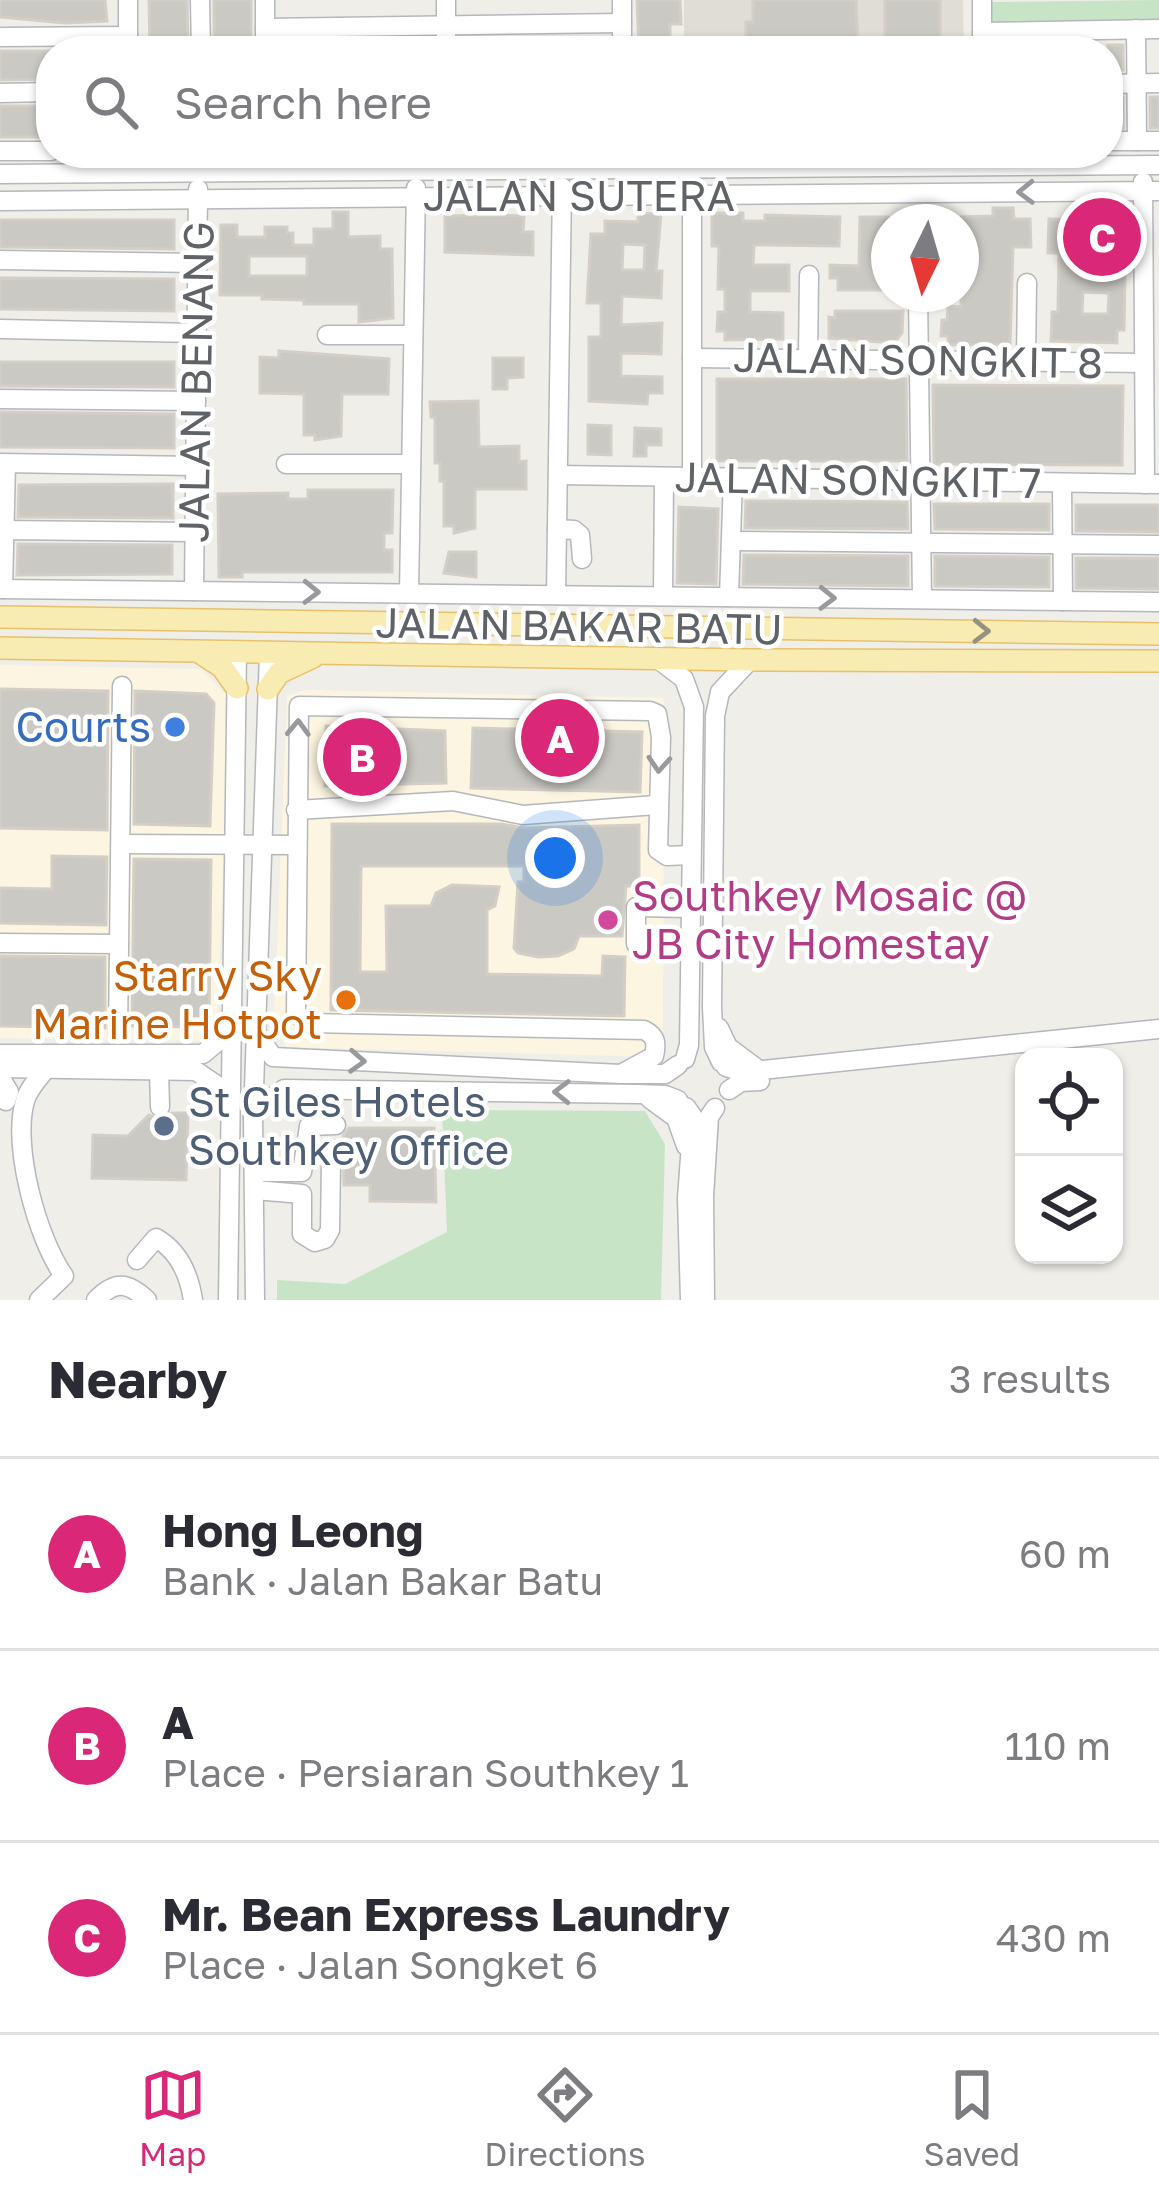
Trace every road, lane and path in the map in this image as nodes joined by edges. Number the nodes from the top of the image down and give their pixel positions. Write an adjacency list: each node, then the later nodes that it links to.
1 (128, 0): 12 (street)
2 (200, 0): 13 (street)
3 (265, 0): 9 (street)
4 (446, 0): 8 (street)
5 (622, 0): 7 (street)
6 (982, 0): 17 (street)
7 (622, 23): 8 (street); 16 (street)
8 (446, 26): 9 (street); 15 (street)
9 (265, 28): 14 (street)
10 (1136, 29): 11 (street); 18 (street); 23 (street)
11 (1159, 29)
12 (128, 36)
13 (201, 36)
14 (265, 36)
15 (446, 36)
16 (622, 36)
17 (982, 36)
18 (1053, 36)
19 (0, 37): 20 (street)
20 (36, 39)
21 (1159, 83): 23 (street)
22 (1123, 84): 23 (street)
23 (1136, 84): 27 (street)
24 (36, 92): 25 (street)
25 (0, 93)
26 (1123, 141): 27 (street)
27 (1137, 141): 28 (street)
28 (1159, 141)
29 (36, 151): 30 (street)
30 (0, 152)
31 (1151, 165): 44 (street)
32 (71, 168): 43 (street, JALAN SUTERA)
33 (168, 168): 42 (street, JALAN SUTERA)
34 (229, 168): 42 (street, JALAN SUTERA)
35 (360, 168): 41 (street, JALAN SUTERA)
36 (575, 168): 40 (street, JALAN SUTERA)
37 (683, 168): 39 (street, JALAN SUTERA)
38 (724, 168): 39 (street, JALAN SUTERA)
39 (692, 169): 46 (street)
40 (562, 170): 41 (street, JALAN SUTERA); 45 (street)
41 (416, 171): 47 (street)
42 (198, 172): 48 (street, JALAN BENANG)
43 (0, 174)
44 (1151, 191): 46 (street, JALAN SUTERA, one-way to 46); 59 (street)
45 (562, 195): 46 (street, JALAN SUTERA); 47 (street, JALAN SUTERA); 70 (street)
46 (692, 196): 60 (street)
47 (416, 197): 48 (street, JALAN SUTERA); 58 (street)
48 (198, 199): 49 (street, JALAN SUTERA); 51 (street, JALAN BENANG)
49 (0, 201)
50 (0, 260): 51 (street)
51 (197, 262): 56 (street, JALAN BENANG)
52 (809, 275): 61 (street)
53 (1027, 283): 63 (street)
54 (918, 312): 62 (street)
55 (0, 329): 56 (street)
56 (196, 333): 65 (street, JALAN BENANG)
57 (327, 335): 58 (street)
58 (413, 335): 68 (street)
59 (1149, 352): 63 (street, JALAN SONGKIT 8); 76 (street)
60 (692, 358): 61 (street, JALAN SONGKIT 8); 72 (street)
61 (808, 359): 62 (street, JALAN SONGKIT 8)
62 (917, 360): 63 (street, JALAN SONGKIT 8); 74 (street)
63 (1026, 362)
64 (0, 399): 65 (street)
65 (196, 401): 69 (street, JALAN BENANG)
66 (3, 464): 69 (street); 78 (street)
67 (286, 464): 68 (street)
68 (411, 464): 87 (street)
69 (195, 466): 79 (street, JALAN BENANG)
70 (558, 475): 71 (street, JALAN SONGKIT 7); 77 (street)
71 (664, 477): 72 (street, JALAN SONGKIT 7); 89 (street)
72 (692, 478): 73 (street, JALAN SONGKIT 7)
73 (733, 478): 74 (street, JALAN SONGKIT 7); 80 (street)
74 (919, 481): 75 (street, JALAN SONGKIT 7); 81 (street)
75 (1062, 483): 76 (street, JALAN SONGKIT 7); 82 (street)
76 (1152, 484)
77 (557, 529): 84 (street); 88 (street)
78 (2, 530): 79 (street); 85 (street)
79 (194, 532): 86 (street, JALAN BENANG)
80 (732, 541): 81 (street); 90 (street)
81 (921, 543): 82 (street); 91 (street)
82 (1063, 544): 83 (street); 92 (street)
83 (1159, 545)
84 (582, 559)
85 (1, 589): 86 (street)
86 (194, 591): 87 (street, one-way to 87)
87 (409, 593): 88 (street)
88 (556, 595): 89 (street)
89 (663, 596): 90 (street)
90 (729, 597): 91 (street, one-way to 91)
91 (922, 599): 92 (street)
92 (1063, 601): 93 (street)
93 (1159, 602)
94 (0, 617): 95 (main road, JALAN BAKAR BATU)
95 (207, 622): 96 (main road, JALAN BAKAR BATU); 98 (main road)
96 (299, 623): 97 (main road, JALAN BAKAR BATU, one-way to 97); 98 (main road)
97 (1159, 634)
98 (244, 644): 100 (main road); 101 (main road); 107 (street)
99 (0, 648): 100 (main road)
100 (198, 651): 107 (main road)
101 (269, 652): 102 (main road, JALAN BAKAR BATU); 108 (street)
102 (325, 653): 103 (main road, JALAN BAKAR BATU); 108 (main road)
103 (655, 657): 104 (main road, JALAN BAKAR BATU); 115 (street)
104 (750, 660): 105 (main road, JALAN BAKAR BATU); 122 (street)
105 (1159, 661)
106 (122, 686): 111 (street)
107 (237, 688): 112 (street)
108 (268, 689): 113 (street)
109 (656, 805): 110 (street); 110 (street, one-way to 109); 115 (street)
110 (296, 810): 114 (street)
111 (121, 844): 112 (street); 118 (street)
112 (226, 845): 113 (street); 124 (street)
113 (260, 845): 114 (street); 126 (street)
114 (296, 845): 136 (street)
115 (691, 856): 116 (street)
116 (688, 908): 120 (street); 121 (street)
117 (0, 944): 118 (street)
118 (119, 944): 127 (street)
119 (615, 944): 120 (street)
120 (636, 944): 121 (street)
121 (688, 944): 123 (street)
122 (712, 1007): 133 (street); 137 (street)
123 (688, 1017): 132 (street); 138 (street)
124 (233, 1021): 129 (street); 141 (street)
125 (1159, 1029): 137 (street)
126 (256, 1030): 131 (street); 146 (street)
127 (118, 1035)
128 (1159, 1040): 137 (street)
129 (55, 1052): 130 (street); 134 (street); 135 (street); 156 (street)
130 (0, 1054)
131 (273, 1057): 136 (street, one-way to 136); 139 (street)
132 (682, 1062): 133 (street); 138 (street); 143 (street)
133 (723, 1065): 137 (street); 140 (street)
134 (159, 1070): 141 (street); 144 (street)
135 (0, 1072): 142 (street)
136 (621, 1073): 138 (street)
137 (766, 1075): 140 (street); 148 (street)
138 (640, 1084): 139 (street, one-way to 139); 143 (street); 150 (street)
139 (284, 1089): 146 (street)
140 (729, 1090): 145 (street)
141 (231, 1095): 155 (street)
142 (6, 1101)
143 (682, 1104): 145 (street); 150 (street)
144 (160, 1107)
145 (715, 1108): 148 (street)
146 (254, 1118): 149 (street)
147 (336, 1125): 151 (street)
148 (707, 1136): 163 (street)
149 (254, 1144): 152 (street); 160 (street)
150 (689, 1156): 162 (street)
151 (305, 1163): 152 (street); 153 (street); 153 (street)
152 (255, 1181): 153 (street); 161 (street)
153 (302, 1194)
154 (137, 1260): 159 (street)
155 (227, 1294)
156 (40, 1300)
157 (96, 1300): 158 (street)
158 (147, 1300)
159 (193, 1300)
160 (243, 1300)
161 (255, 1300)
162 (690, 1300)
163 (705, 1300)

